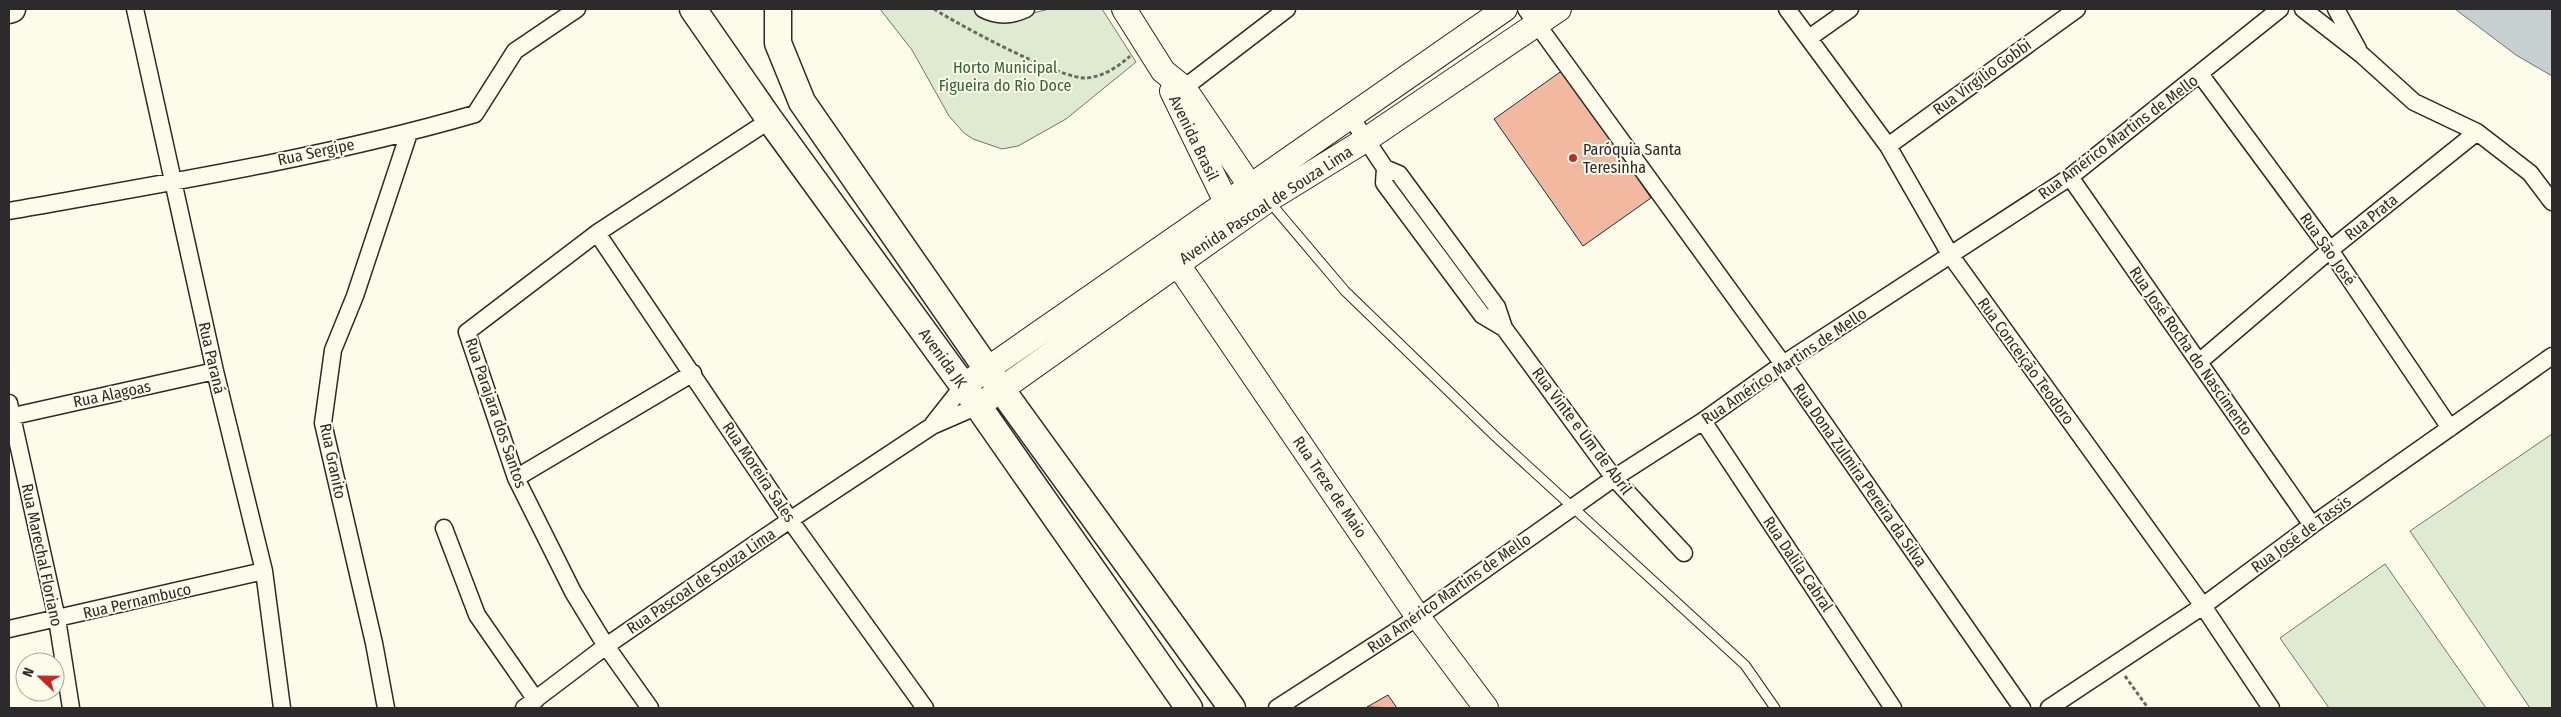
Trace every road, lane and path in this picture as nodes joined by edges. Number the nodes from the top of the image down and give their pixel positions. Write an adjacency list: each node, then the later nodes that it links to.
1 (135, 9): 32 (street, Rua Paraná)
2 (577, 9): 28 (street, Rua Sergipe)
3 (693, 9): 26 (main road, Avenida JK)
4 (778, 9): 46 (main road, Avenida JK)
5 (934, 9): 22 (path)
6 (983, 9): 7 (street)
7 (1026, 9)
8 (1124, 9): 24 (street)
9 (1288, 9): 24 (street)
10 (1505, 9): 25 (street, Avenida Pascoal de Souza Lima)
11 (1559, 9): 19 (street, Avenida Pascoal de Souza Lima)
12 (1787, 9): 20 (street, Rua Conceição Teodoro)
13 (1850, 9): 20 (street)
14 (2077, 9): 30 (street, Rua Virgílio Gobbi)
15 (2280, 9): 23 (street, Rua Américo Martins de Mello)
16 (2303, 9): 17 (street); 21 (street)
17 (2323, 9)
18 (2336, 9): 21 (street)
19 (1532, 16): 29 (street, Avenida Pascoal de Souza Lima); 43 (street, Rua Dona Zulmira Pereira da Silva)
20 (1809, 38): 30 (street, Rua Conceição Teodoro)
21 (2362, 55): 27 (street)
22 (1119, 66)
23 (2200, 74): 31 (street, Rua Américo Martins de Mello); 38 (street, Rua São José)
24 (1179, 92): 33 (street); 35 (street, Avenida Brasil)
25 (1350, 116): 29 (street, Rua Vinte e Um de Abril); 33 (street, Avenida Pascoal de Souza Lima)
26 (770, 120): 37 (street, Rua Parajara dos Santos); 47 (main road, Avenida JK)
27 (2477, 132): 34 (street); 38 (street, Rua Prata)
28 (409, 133): 32 (street, Rua Sergipe); 69 (street, Rua Granito)
29 (1367, 139): 33 (street, Avenida Pascoal de Souza Lima); 53 (street, Rua Vinte e Um de Abril)
30 (1888, 146): 40 (street, Rua Conceição Teodoro)
31 (2070, 177): 40 (street, Rua Américo Martins de Mello); 42 (street, Rua José Rocha do Nascimento)
32 (172, 181): 36 (street, Rua Sergipe); 44 (street, Rua Paraná)
33 (1260, 193): 35 (street, Avenida Pascoal de Souza Lima); 39 (street, Avenida Pascoal de Souza Lima); 54 (lane)
34 (2552, 202)
35 (1227, 204): 39 (street, Avenida Pascoal de Souza Lima)
36 (9, 211)
37 (597, 233): 45 (street, Rua Moreira Sales); 52 (street, Rua Parajara dos Santos)
38 (2330, 250): 42 (street, Rua Prata); 51 (street, Rua São José)
39 (1172, 255): 46 (street, Avenida Pascoal de Souza Lima); 61 (street, Rua Treze de Maio)
40 (1951, 256): 43 (street, Rua Américo Martins de Mello); 60 (street, Rua Conceição Teodoro)
41 (2552, 356): 51 (street, Rua José de Tassis)
42 (2199, 362): 56 (street, Rua José Rocha do Nascimento)
43 (1783, 364): 49 (street, Rua Américo Martins de Mello); 78 (street, Rua Dona Zulmira Pereira da Silva)
44 (214, 371): 48 (street, Rua Alagoas); 59 (street, Rua Paraná)
45 (693, 373): 52 (street); 55 (street, Rua Moreira Sales)
46 (994, 380): 47 (street, Avenida Pascoal de Souza Lima); 73 (main road, Avenida JK)
47 (971, 396): 50 (street, Rua Pascoal de Souza Lima); 50 (street, Rua Pascoal de Souza Lima); 72 (main road, Avenida JK)
48 (10, 412): 62 (street, Rua Marechal Floriano)
49 (1703, 421): 53 (street, Rua Américo Martins de Mello); 77 (street, Rua Dalila Cabral)
50 (932, 426): 55 (street, Rua Pascoal de Souza Lima)
51 (2450, 428): 56 (street, Rua José de Tassis)
52 (516, 478): 64 (street, Rua Parajara dos Santos)
53 (1614, 478): 54 (street, Rua Américo Martins de Mello); 58 (street, Rua Vinte e Um de Abril)
54 (1574, 507): 61 (street, Rua Américo Martins de Mello); 76 (lane)
55 (790, 520): 64 (street, Rua Pascoal de Souza Lima); 71 (street, Rua Moreira Sales)
56 (2312, 524): 60 (street, Rua José de Tassis)
57 (444, 528): 66 (street)
58 (1684, 553)
59 (264, 571): 62 (street, Rua Pernambuco); 68 (street, Rua Paraná)
60 (2203, 606): 65 (street, Rua José de Tassis); 81 (street, Rua Conceição Teodoro)
61 (1418, 617): 74 (street, Rua Américo Martins de Mello); 75 (street, Rua Treze de Maio)
62 (58, 620): 63 (street, Rua Pernambuco); 67 (street, Rua Marechal Floriano)
63 (9, 629)
64 (606, 646): 66 (street, Rua Pascoal de Souza Lima); 70 (street, Rua Parajara dos Santos)
65 (2116, 663): 79 (street, Rua José de Tassis); 80 (path)
66 (530, 704)
67 (71, 708)
68 (282, 708)
69 (386, 708)
70 (650, 708)
71 (925, 708)
72 (1190, 708)
73 (1232, 708)
74 (1277, 708)
75 (1486, 708)
76 (1775, 708)
77 (1894, 708)
78 (2022, 708)
79 (2049, 708)
80 (2148, 708)
81 (2271, 708)

